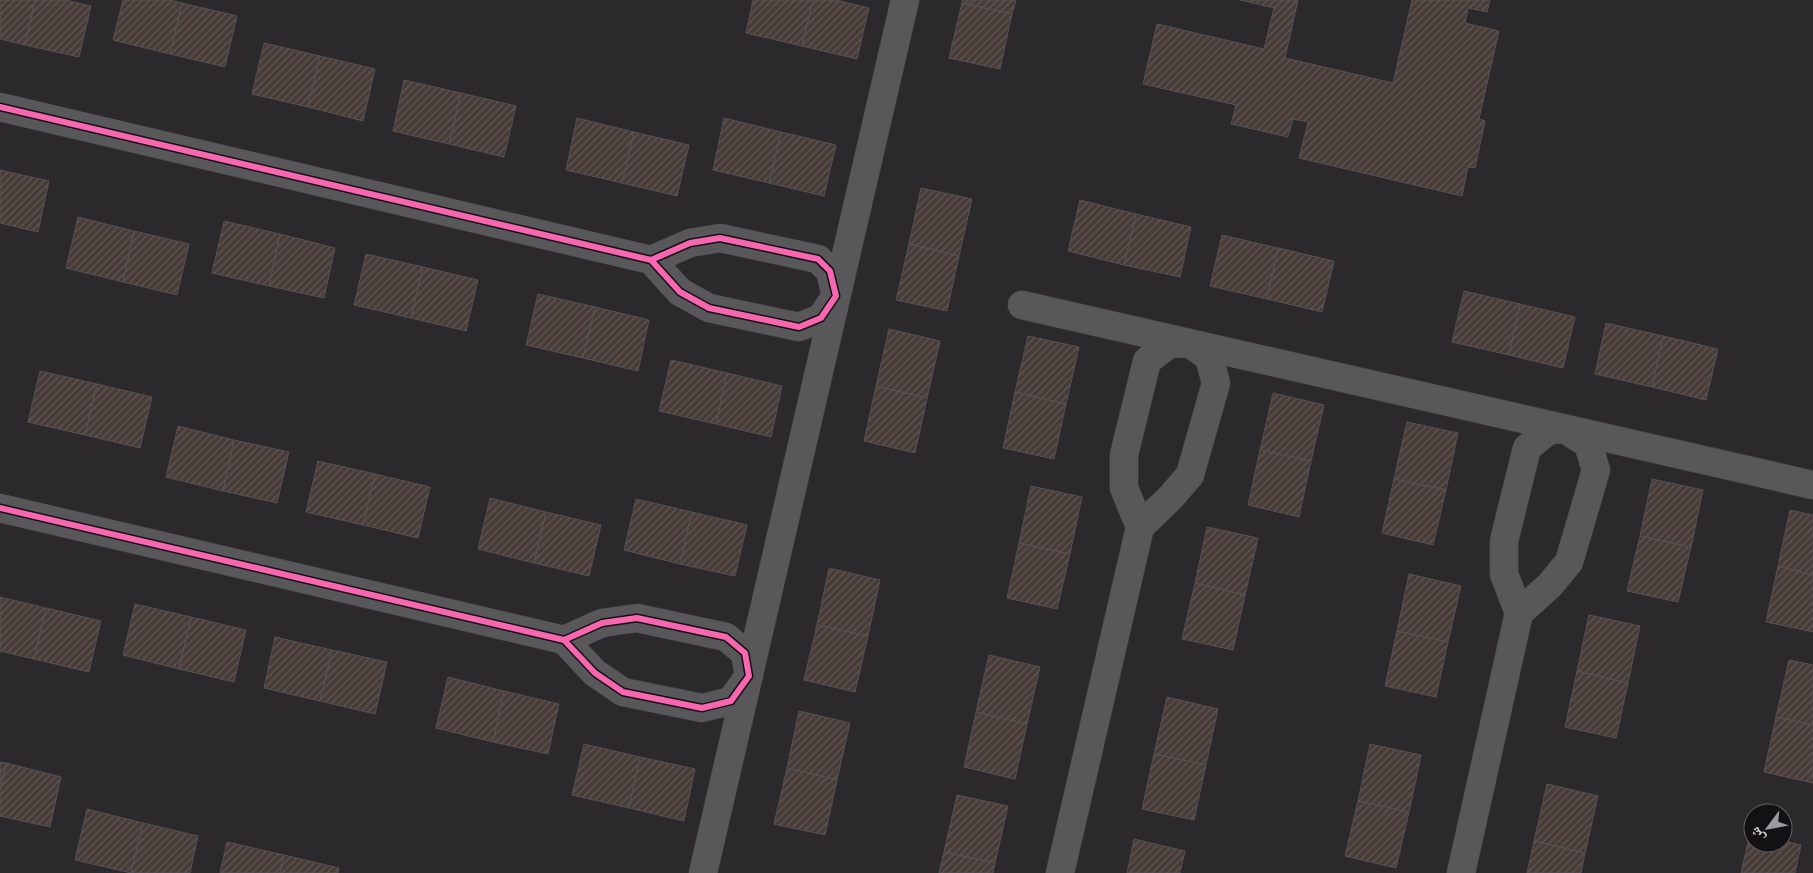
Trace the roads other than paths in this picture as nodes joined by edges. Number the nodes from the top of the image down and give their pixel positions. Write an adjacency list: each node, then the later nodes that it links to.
1 (905, 0): 4 (street)
2 (0, 107): 3 (street)
3 (651, 260): 4 (street); 4 (street)
4 (836, 296): 13 (street)
5 (1022, 305): 6 (street)
6 (1189, 343): 7 (street); 10 (street); 10 (street)
7 (1565, 429): 8 (street); 11 (street); 11 (street)
8 (1813, 485)
9 (0, 508): 12 (street)
10 (1140, 527): 15 (street)
11 (1519, 613): 16 (street)
12 (564, 640): 13 (street); 13 (street)
13 (749, 676): 14 (street)
14 (703, 873)
15 (1060, 873)
16 (1461, 873)

